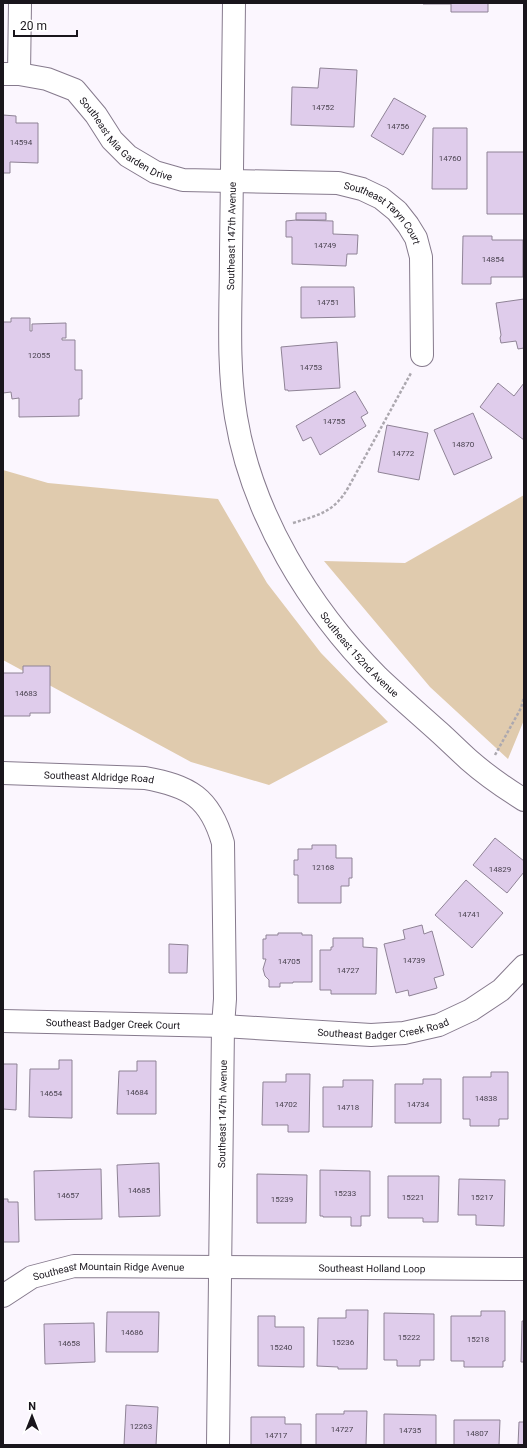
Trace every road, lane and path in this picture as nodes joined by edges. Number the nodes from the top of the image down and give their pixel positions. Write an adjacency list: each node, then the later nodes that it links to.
1 (20, 3): 3 (street)
2 (234, 3): 4 (street, Southeast 147th Avenue)
3 (11, 74): 4 (street, Southeast Mia Garden Drive)
4 (232, 181): 5 (street, Southeast Taryn Court); 6 (street, Southeast 147th Avenue)
5 (422, 355): 7 (path)
6 (248, 467): 7 (street, Southeast 152nd Avenue)
7 (272, 529): 10 (street, Southeast 152nd Avenue)
8 (524, 697): 10 (path)
9 (3, 773): 11 (street, Southeast Aldridge Road)
10 (485, 773): 12 (street, Southeast 152nd Avenue)
11 (192, 792): 15 (street, Southeast 147th Avenue)
12 (524, 800)
13 (524, 966): 15 (street, Southeast Badger Creek Road)
14 (3, 1021): 15 (street, Southeast Badger Creek Court)
15 (223, 1026): 16 (street, Southeast 147th Avenue)
16 (220, 1267): 17 (street, Southeast Holland Loop); 18 (street, Southeast Mountain Ridge Avenue); 19 (street, Southeast 147th Avenue)
17 (524, 1269)
18 (3, 1296)
19 (218, 1445)

